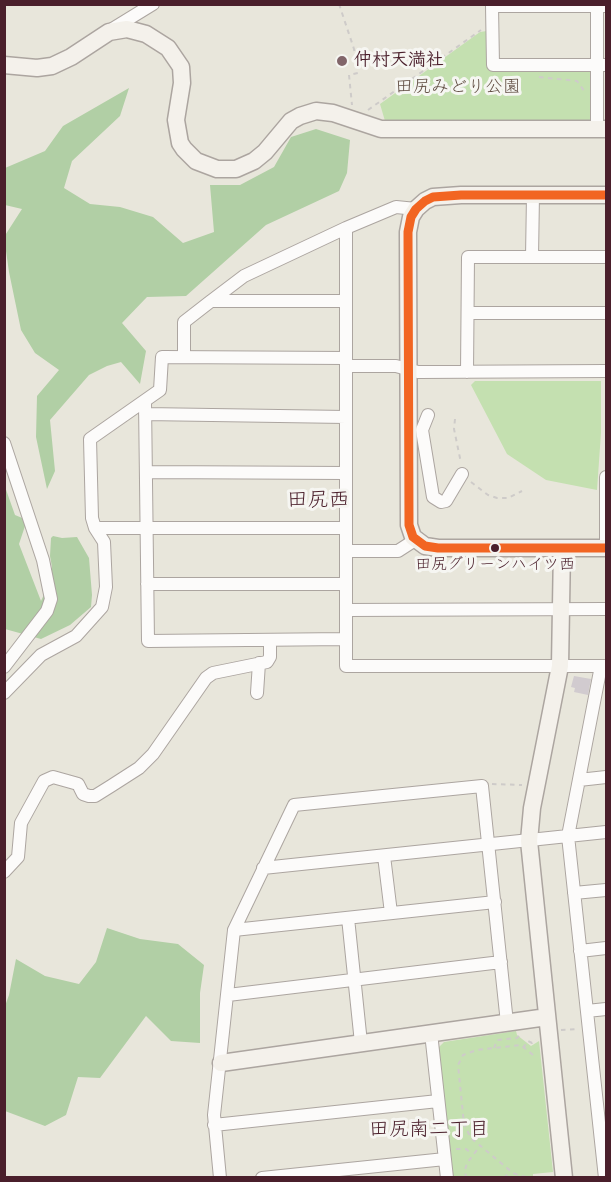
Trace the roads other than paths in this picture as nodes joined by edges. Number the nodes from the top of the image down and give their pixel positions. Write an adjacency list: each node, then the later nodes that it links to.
1 (153, 4): 3 (street)
2 (600, 5): 5 (street); 5 (street)
3 (103, 35): 4 (street); 6 (street)
4 (4, 65)
5 (602, 65): 6 (street)
6 (602, 129)
7 (533, 195): 8 (street); 9 (street); 11 (street)
8 (606, 195)
9 (416, 209): 10 (street); 19 (street)
10 (346, 228): 13 (street); 14 (street)
11 (532, 257): 12 (street); 15 (street)
12 (606, 257)
13 (212, 301): 14 (street); 17 (street)
14 (346, 301): 18 (street)
15 (468, 313): 16 (street); 21 (street)
16 (606, 313)
17 (184, 357): 18 (street); 22 (street)
18 (346, 362): 19 (street); 24 (street)
19 (408, 369): 21 (street); 33 (street)
20 (606, 371): 21 (street)
21 (467, 372)
22 (145, 408): 24 (street); 26 (street); 30 (street)
23 (428, 415): 28 (street)
24 (346, 417): 27 (street)
25 (4, 443): 47 (street)
26 (146, 472): 27 (street); 31 (street)
27 (346, 473): 32 (street)
28 (462, 474)
29 (606, 477): 35 (street)
30 (95, 528): 31 (street); 49 (street)
31 (147, 528): 32 (street); 37 (street)
32 (346, 528): 36 (street)
33 (415, 540): 34 (street); 36 (street)
34 (562, 548): 35 (street); 39 (street)
35 (606, 548)
36 (346, 551): 38 (street)
37 (147, 584): 38 (street); 43 (street)
38 (346, 584): 41 (street)
39 (561, 609): 40 (street); 41 (street); 45 (street)
40 (606, 609)
41 (346, 610): 42 (street)
42 (346, 639): 43 (street); 45 (street)
43 (270, 640): 44 (street)
44 (258, 663): 50 (street); 59 (street)
45 (560, 666): 46 (street); 55 (street)
46 (604, 666): 48 (street)
47 (4, 667)
48 (602, 687): 52 (street)
49 (4, 693)
50 (257, 693)
51 (606, 777): 52 (street)
52 (579, 780): 54 (street)
53 (606, 832): 54 (street)
54 (568, 836): 55 (street); 61 (street)
55 (529, 841): 56 (street); 74 (street)
56 (489, 845): 57 (street); 58 (street); 62 (street)
57 (384, 856): 58 (street); 63 (street)
58 (263, 868): 65 (street)
59 (4, 872)
60 (606, 890): 61 (street)
61 (574, 893): 67 (street)
62 (495, 902): 63 (street); 68 (street)
63 (391, 913): 64 (street)
64 (348, 918): 65 (street); 69 (street)
65 (234, 930): 70 (street)
66 (606, 948): 67 (street)
67 (580, 951): 72 (street)
68 (501, 962): 69 (street); 73 (street)
69 (354, 980): 70 (street); 76 (street)
70 (228, 995): 77 (street)
71 (606, 1009): 72 (street)
72 (587, 1011): 78 (street)
73 (507, 1023): 74 (street); 75 (street)
74 (551, 1024): 86 (street)
75 (431, 1033): 76 (street); 79 (street)
76 (361, 1043): 77 (street)
77 (221, 1063): 80 (street)
78 (600, 1073): 81 (street)
79 (438, 1101): 80 (street); 82 (street)
80 (214, 1125): 83 (street)
81 (603, 1128): 87 (street)
82 (444, 1154): 84 (street); 85 (street)
83 (220, 1178)
84 (262, 1178)
85 (447, 1178)
86 (564, 1178)
87 (605, 1178)

